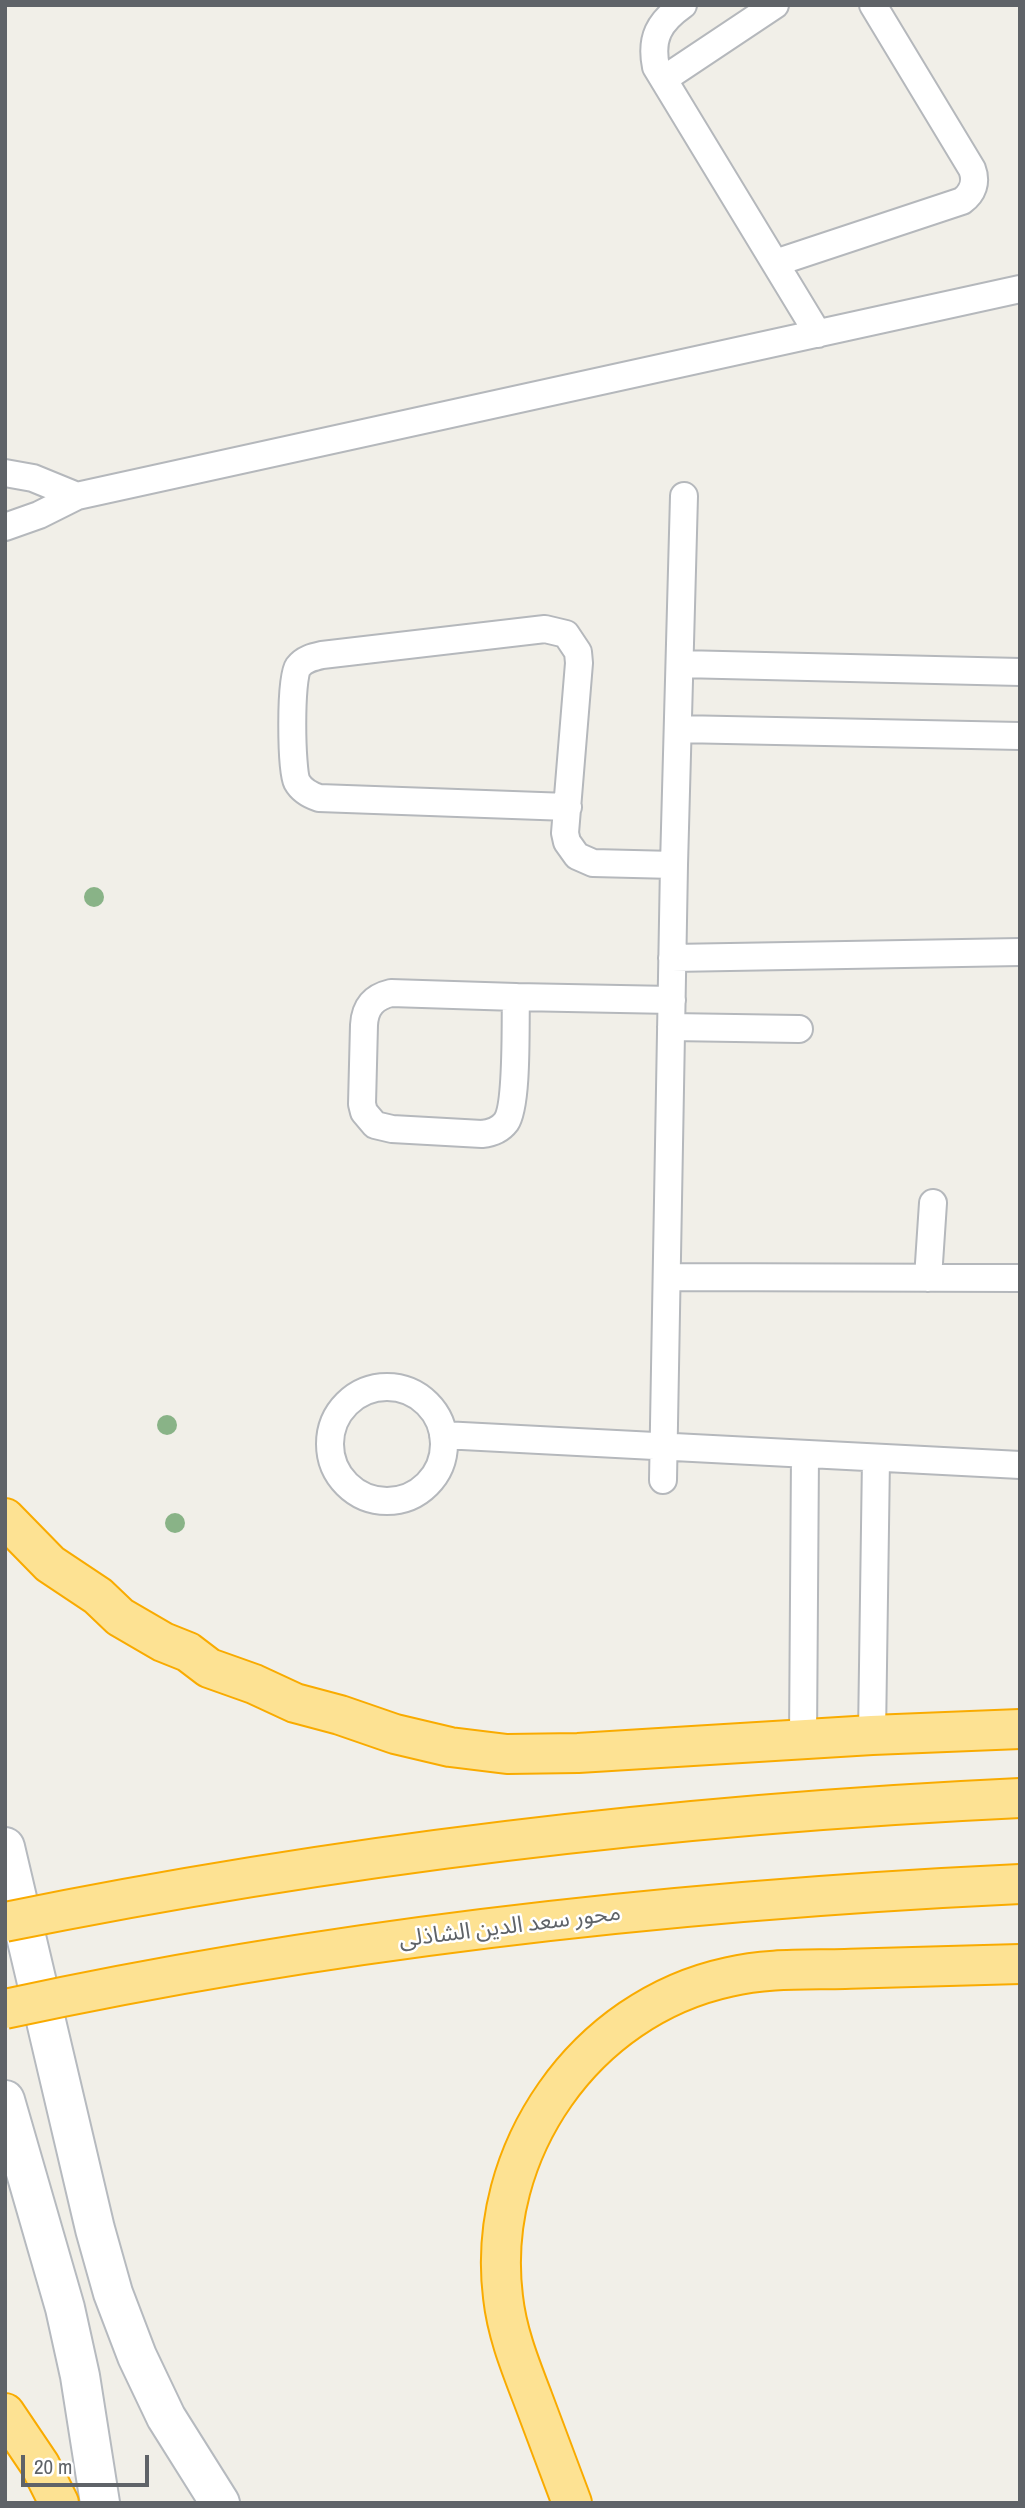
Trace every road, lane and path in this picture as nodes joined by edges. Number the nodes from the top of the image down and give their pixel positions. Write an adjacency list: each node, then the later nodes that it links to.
1 (683, 5): 4 (lane)
2 (775, 5): 4 (lane)
3 (873, 5): 5 (lane)
4 (664, 79): 5 (lane)
5 (775, 263): 7 (lane)
6 (1020, 289): 7 (lane)
7 (818, 334): 9 (lane)
8 (5, 473): 9 (lane)
9 (77, 496): 11 (lane)
10 (684, 496): 12 (lane)
11 (5, 527)
12 (680, 664): 13 (lane); 14 (lane)
13 (1020, 672)
14 (678, 729): 15 (lane); 17 (lane)
15 (1020, 736)
16 (568, 807): 16 (lane); 17 (lane)
17 (674, 865): 19 (lane)
18 (1020, 952): 19 (lane)
19 (673, 958): 21 (lane)
20 (516, 997): 20 (lane); 21 (lane)
21 (672, 1000): 22 (lane)
22 (671, 1027): 23 (lane); 25 (lane)
23 (799, 1029)
24 (933, 1203): 26 (lane)
25 (667, 1277): 26 (lane); 29 (lane)
26 (928, 1278): 27 (lane)
27 (1020, 1278)
28 (443, 1435): 28 (lane); 29 (lane)
29 (664, 1447): 30 (lane); 33 (lane)
30 (805, 1454): 31 (lane); 37 (lane)
31 (876, 1458): 32 (lane); 36 (lane)
32 (1020, 1465)
33 (663, 1480)
34 (5, 1518): 37 (highway)
35 (1020, 1729): 36 (highway)
36 (873, 1735): 37 (highway)
37 (803, 1739)
38 (1020, 1798): 41 (highway, bridge)
39 (5, 1847): 48 (main road)
40 (1020, 1884): 43 (highway, محور سعد الدين الشاذلى, bridge)
41 (5, 1922)
42 (1020, 1964): 49 (highway)
43 (5, 2009)
44 (5, 2100): 47 (main road)
45 (5, 2413): 46 (highway)
46 (59, 2503)
47 (100, 2503)
48 (220, 2503)
49 (572, 2503)

